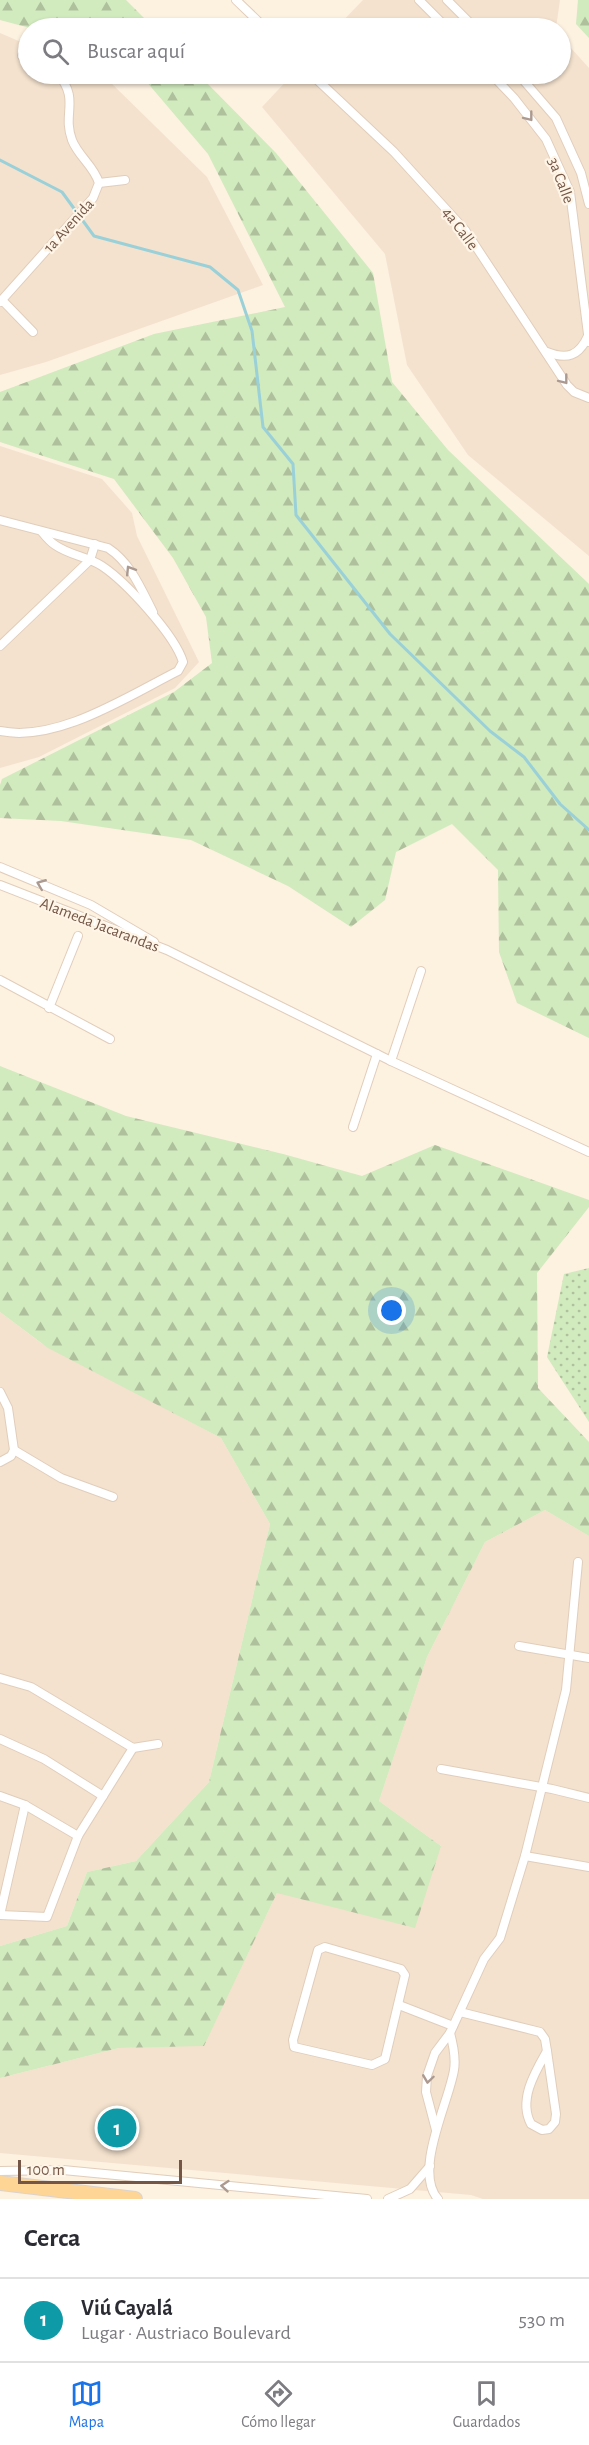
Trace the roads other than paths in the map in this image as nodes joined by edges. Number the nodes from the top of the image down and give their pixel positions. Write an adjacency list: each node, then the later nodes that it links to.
1 (236, 0): 4 (street)
2 (419, 0): 5 (street)
3 (447, 0): 6 (street)
4 (255, 18)
5 (437, 18)
6 (465, 18)
7 (67, 84): 12 (street, 1a Avenida)
8 (321, 84): 17 (street, 4a Calle)
9 (501, 84): 16 (street, 3a Calle, one-way to 16)
10 (527, 84): 13 (street, 3a Calle)
11 (125, 180): 12 (street)
12 (99, 183): 14 (street, 1a Avenida)
13 (589, 202)
14 (1, 301): 15 (street)
15 (33, 332)
16 (589, 339): 17 (street)
17 (547, 352): 18 (street, 4a Calle, one-way to 18)
18 (589, 398)
19 (0, 520): 20 (street)
20 (42, 532): 21 (street); 22 (street)
21 (95, 544): 22 (street); 23 (street, one-way to 21)
22 (90, 560): 23 (street); 24 (street)
23 (158, 622): 25 (street)
24 (0, 646)
25 (0, 731)
26 (0, 867): 29 (street, Alameda Jacarandas, one-way to 26)
27 (0, 885): 29 (street, Alameda Jacarandas)
28 (78, 936): 32 (street)
29 (167, 950): 34 (street)
30 (421, 971): 35 (street)
31 (0, 980): 32 (street)
32 (49, 1008): 33 (street)
33 (110, 1039)
34 (377, 1054): 35 (street); 36 (street)
35 (391, 1060): 37 (street)
36 (353, 1127)
37 (589, 1152)
38 (0, 1392): 39 (street)
39 (15, 1450): 40 (street); 41 (street)
40 (0, 1462)
41 (113, 1497)
42 (578, 1562): 44 (street)
43 (519, 1646): 44 (street)
44 (569, 1654): 45 (street); 51 (street)
45 (589, 1658)
46 (0, 1678): 49 (street)
47 (0, 1739): 53 (street)
48 (158, 1744): 49 (street)
49 (133, 1748): 53 (street)
50 (441, 1769): 51 (street)
51 (543, 1787): 54 (street); 57 (street)
52 (0, 1796): 55 (street)
53 (104, 1796): 56 (street)
54 (589, 1798)
55 (25, 1805): 56 (street); 59 (street)
56 (78, 1836): 59 (street)
57 (525, 1856): 58 (street); 61 (street)
58 (589, 1867)
59 (0, 1915)
60 (399, 2005): 60 (street); 62 (street)
61 (460, 2012): 62 (street); 63 (street)
62 (452, 2029): 64 (street); 64 (street, one-way to 64)
63 (547, 2051): 63 (street)
64 (436, 2130): 65 (street)
65 (430, 2166): 70 (street); 71 (street)
66 (0, 2171): 69 (street, one-way to 66)
67 (0, 2183): 68 (main road)
68 (135, 2199)
69 (367, 2199)
70 (388, 2199)
71 (438, 2199)

